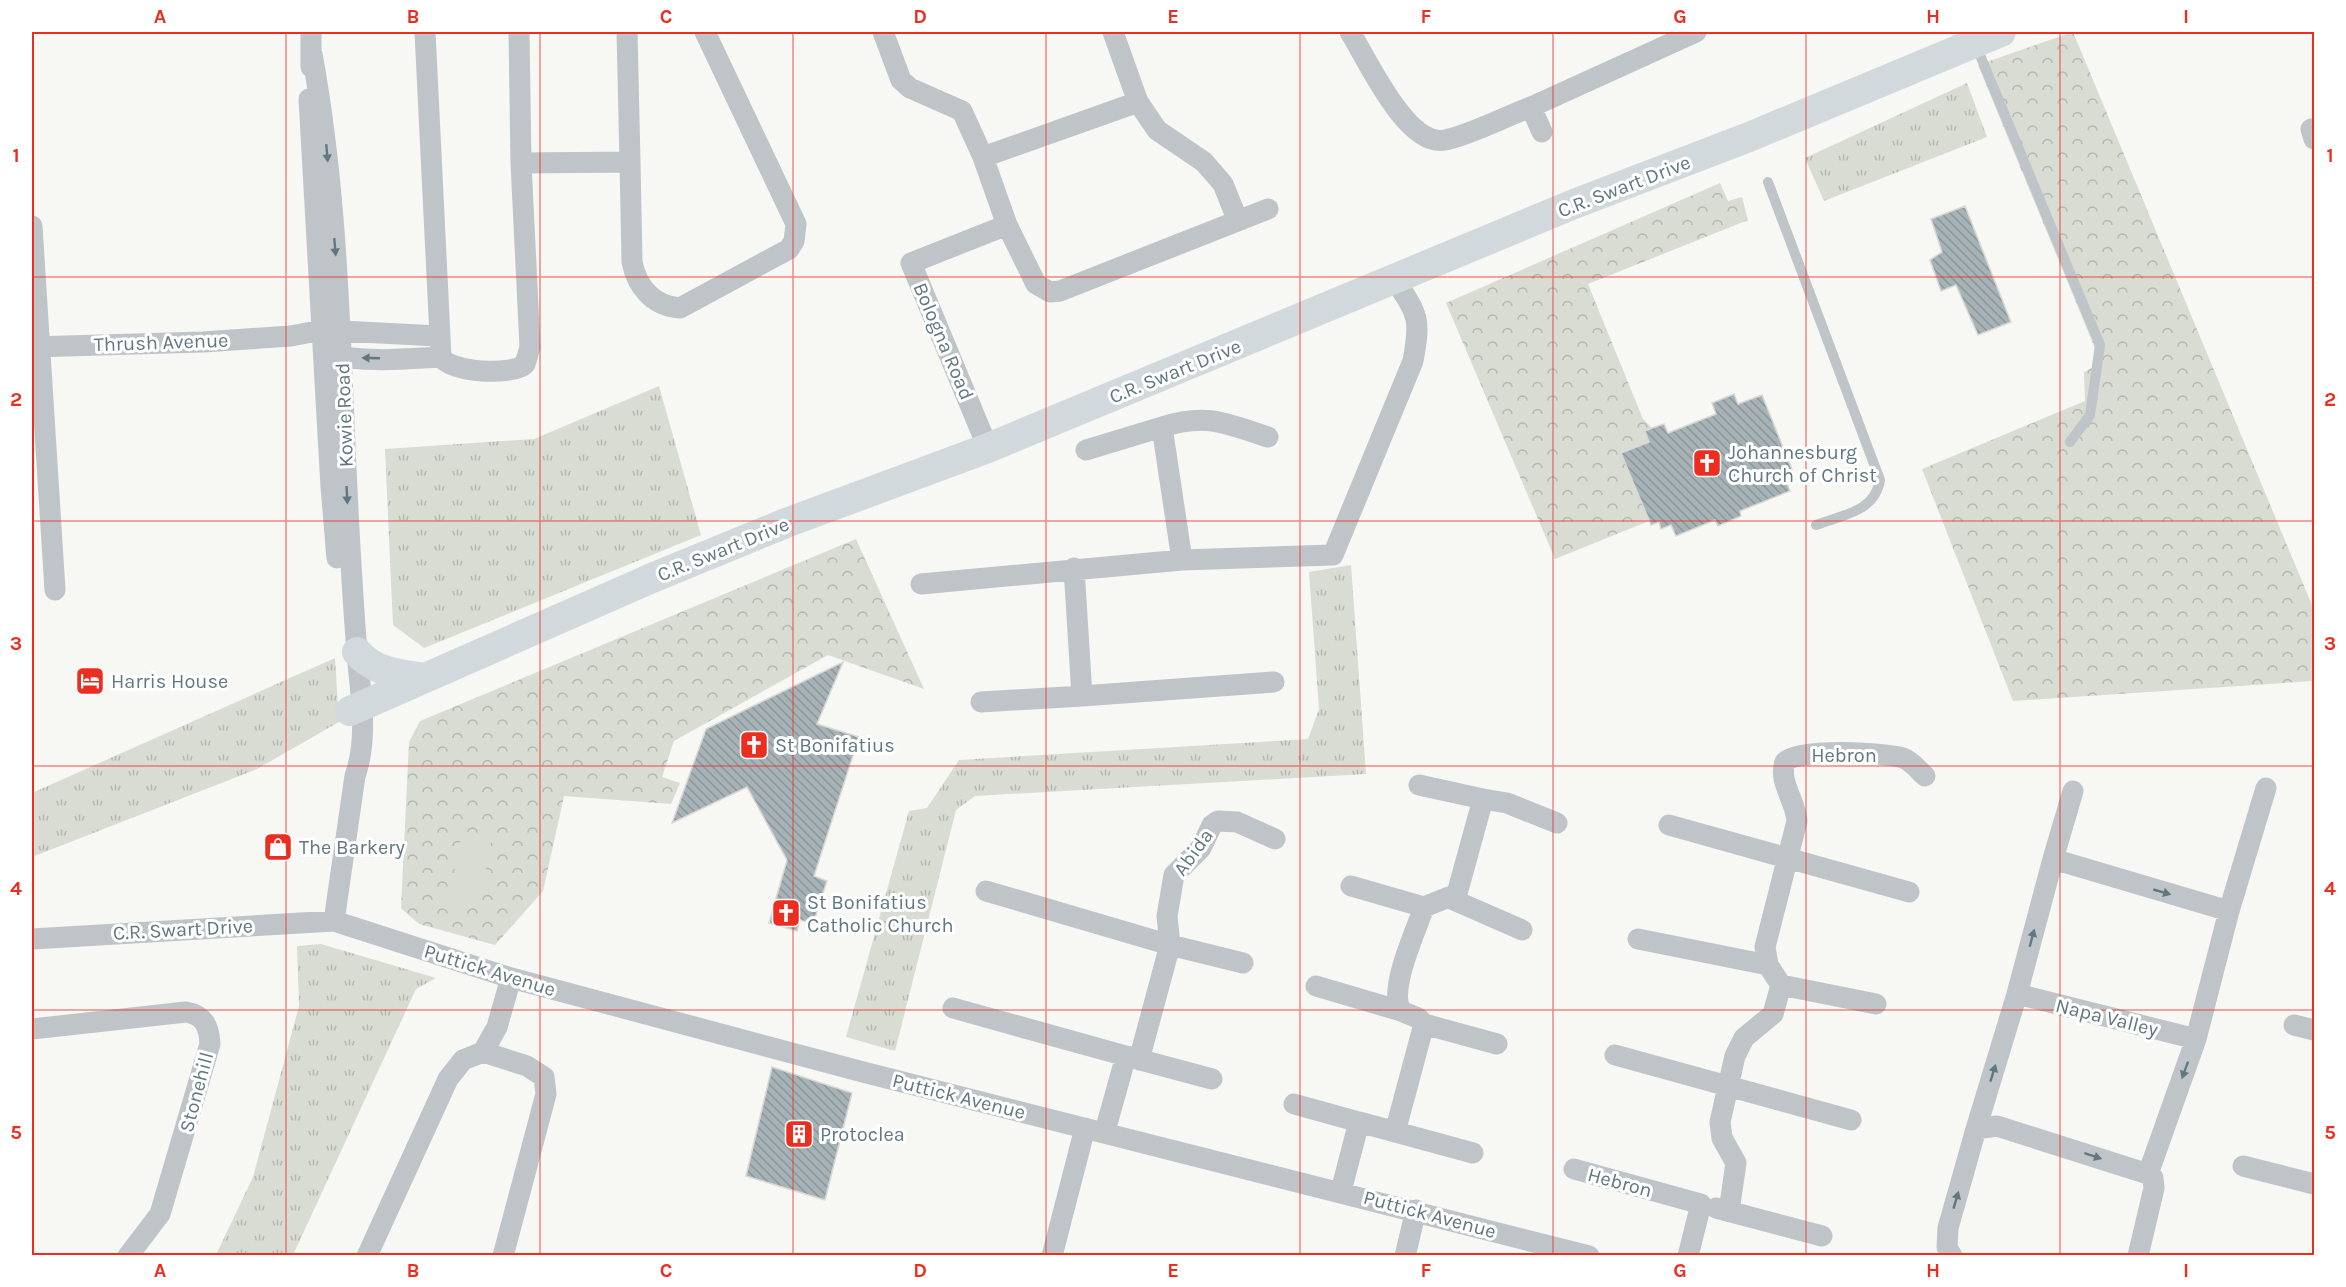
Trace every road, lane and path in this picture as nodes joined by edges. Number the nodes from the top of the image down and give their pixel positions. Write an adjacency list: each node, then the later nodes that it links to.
1 (311, 32): 23 (street, Kowie Road)
2 (425, 32): 25 (street)
3 (519, 32): 16 (street)
4 (627, 32): 15 (street)
5 (705, 32): 15 (street)
6 (883, 32): 14 (street)
7 (1113, 32): 11 (street)
8 (1350, 32): 12 (street)
9 (1696, 32): 12 (street)
10 (1988, 37): 22 (street, C.R. Swart Drive); 31 (lane)
11 (1138, 102): 14 (street); 19 (street)
12 (1531, 107): 13 (street)
13 (1542, 132)
14 (983, 158): 20 (street)
15 (630, 162): 16 (street)
16 (521, 163): 28 (street)
17 (1768, 182): 34 (lane)
18 (1268, 209): 19 (street)
19 (1238, 221): 20 (street)
20 (1007, 225): 32 (street, Bologna Road)
21 (32, 226): 26 (street)
22 (1395, 280): 32 (street, C.R. Swart Drive); 35 (street)
23 (332, 331): 24 (street, Thrush Avenue); 25 (street, Thrush Avenue); 27 (street, Kowie Road)
24 (291, 336): 26 (street, Thrush Avenue); 27 (street)
25 (438, 336): 28 (street)
26 (35, 346): 38 (street)
27 (332, 355): 28 (street, one-way to 27); 39 (street, Kowie Road, one-way to 39); 44 (street, Kowie Road)
28 (441, 357)
29 (1162, 427): 30 (street); 33 (street); 35 (street)
30 (1268, 437)
31 (2070, 442)
32 (988, 448): 40 (street, C.R. Swart Drive)
33 (1086, 450)
34 (1816, 525)
35 (1182, 560): 36 (street)
36 (1074, 568): 37 (street); 42 (street)
37 (921, 584)
38 (55, 590)
39 (357, 652): 40 (street); 44 (street, Kowie Road)
40 (425, 678): 44 (street, C.R. Swart Drive)
41 (1274, 682): 42 (street)
42 (1082, 696): 43 (street)
43 (981, 702)
44 (356, 708): 61 (street, Kowie Road)
45 (1924, 776): 53 (street, Hebron)
46 (1419, 784): 49 (street)
47 (2266, 788): 60 (street)
48 (2073, 791): 54 (street)
49 (1483, 799): 50 (street); 58 (street)
50 (1557, 823)
51 (1669, 825): 53 (street)
52 (1275, 839): 65 (street, Abida)
53 (1788, 857): 57 (street); 67 (street, Hebron)
54 (2053, 860): 60 (street, one-way to 60); 71 (street, one-way to 54)
55 (1351, 886): 59 (street)
56 (986, 891): 65 (street)
57 (1909, 892)
58 (1449, 898): 59 (street); 62 (street)
59 (1424, 907): 74 (street)
60 (2229, 911): 79 (street)
61 (334, 921): 63 (street, C.R. Swart Drive); 68 (street, Puttick Avenue)
62 (1522, 930)
63 (32, 939)
64 (1638, 939): 67 (street)
65 (1170, 945): 66 (street); 83 (street, Abida)
66 (1243, 963)
67 (1768, 965): 69 (street, Hebron)
68 (511, 978): 81 (street); 90 (street, Puttick Avenue)
69 (1781, 985): 72 (street); 85 (street)
70 (1316, 986): 74 (street)
71 (2017, 994): 79 (street, Napa Valley); 89 (street, one-way to 71)
72 (1876, 1004)
73 (953, 1008): 83 (street)
74 (1401, 1011): 75 (street)
75 (1424, 1024): 80 (street); 91 (street)
76 (2294, 1025): 78 (street)
77 (32, 1029): 103 (street, Stonehill)
78 (2314, 1030)
79 (2196, 1039): 95 (street, one-way to 95)
80 (1497, 1044)
81 (483, 1052): 104 (street); 105 (street)
82 (1615, 1055): 85 (street)
83 (1132, 1058): 84 (street); 90 (street, Abida)
84 (1212, 1080)
85 (1728, 1086): 87 (street); 100 (street)
86 (1294, 1104): 88 (street)
87 (1851, 1120)
88 (1359, 1122): 91 (street); 97 (street)
89 (1976, 1129): 95 (street, one-way to 95); 109 (street, one-way to 89)
90 (1095, 1130): 97 (street, Puttick Avenue); 106 (street, Abida)
91 (1395, 1132): 92 (street)
92 (1473, 1153)
93 (2243, 1166): 96 (street)
94 (1574, 1169): 98 (street, Hebron)
95 (2148, 1174): 110 (street)
96 (2314, 1184)
97 (1341, 1191): 99 (street, Puttick Avenue)
98 (1701, 1204): 100 (street, Hebron); 108 (street)
99 (1416, 1210): 102 (street, Puttick Avenue); 107 (street)
100 (1729, 1211): 101 (street, Hebron)
101 (1822, 1236)
102 (1588, 1255)
103 (128, 1256)
104 (367, 1256)
105 (503, 1256)
106 (1052, 1256)
107 (1405, 1256)
108 (1688, 1256)
109 (1952, 1256)
110 (2138, 1256)

